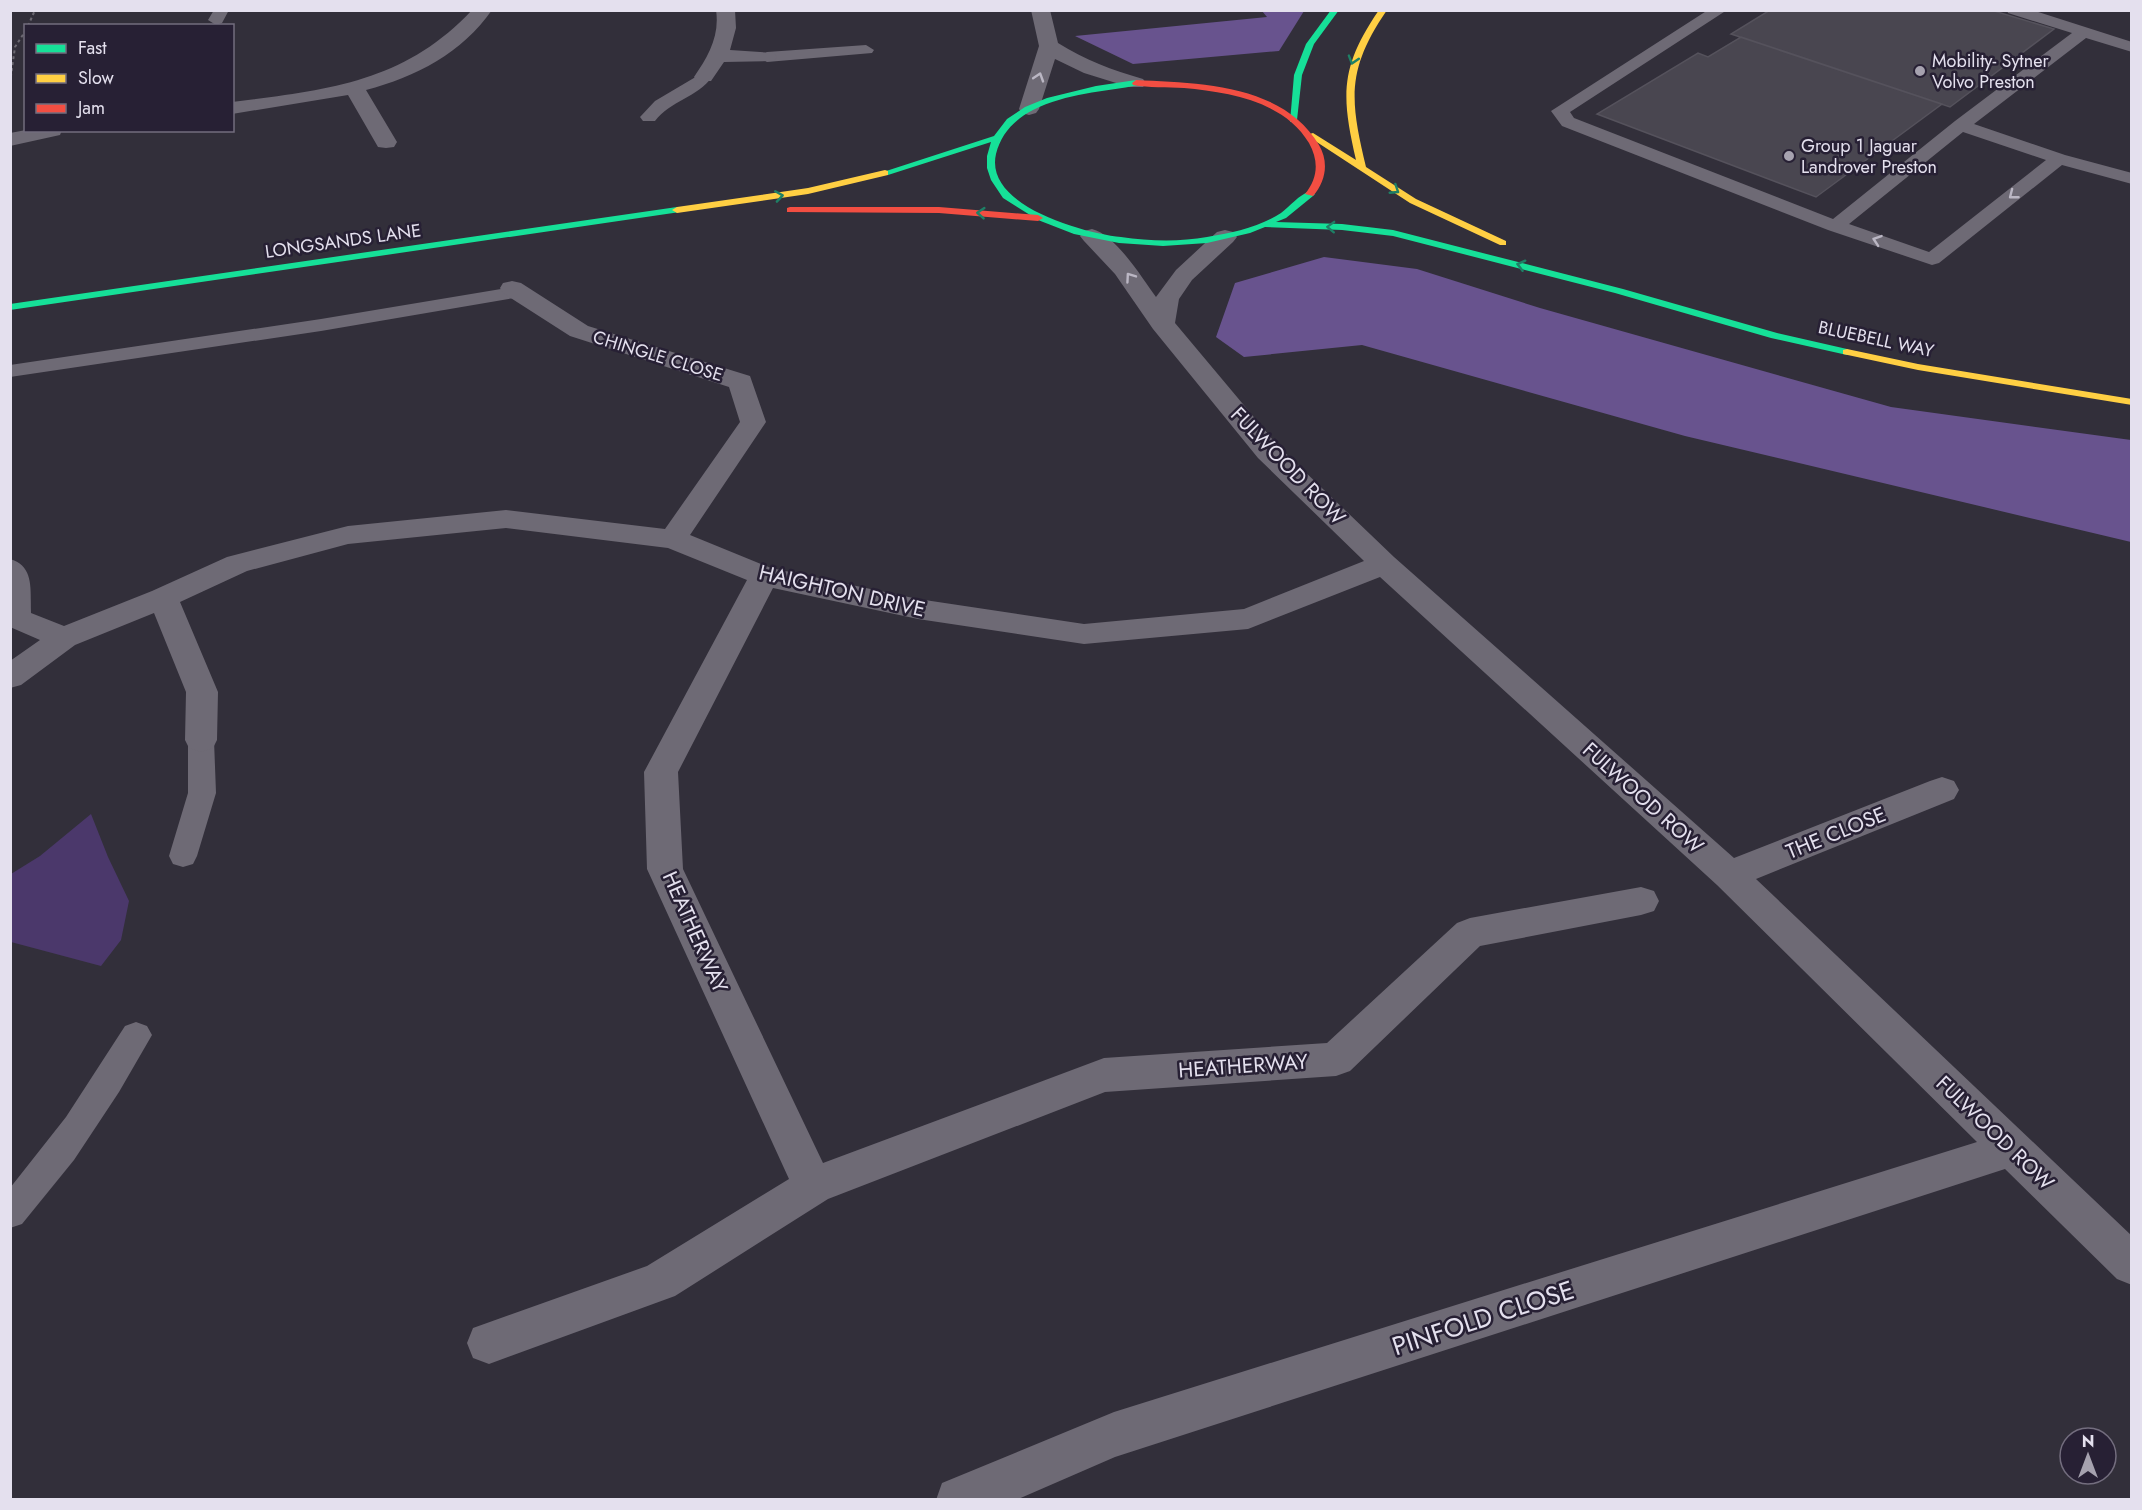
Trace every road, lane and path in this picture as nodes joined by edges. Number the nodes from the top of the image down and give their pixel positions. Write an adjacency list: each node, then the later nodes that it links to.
1 (35, 10): 9 (path)
2 (483, 10): 20 (street)
3 (725, 10): 15 (street)
4 (1040, 10): 12 (street)
5 (1335, 10): 24 (main road)
6 (1383, 10): 32 (main road, one-way to 32)
7 (1719, 10): 37 (lane)
8 (2014, 10): 10 (lane)
9 (29, 24)
10 (2084, 32): 13 (lane); 25 (lane)
11 (24, 33): 18 (path)
12 (1049, 46): 19 (street); 22 (street, one-way to 12)
13 (2132, 47)
14 (866, 50): 16 (lane)
15 (718, 56): 16 (street); 17 (street)
16 (767, 57)
17 (704, 76): 23 (lane)
18 (10, 82)
19 (1136, 83): 22 (main road); 24 (main road)
20 (354, 87): 21 (street); 30 (street)
21 (234, 108)
22 (1029, 109): 28 (main road)
23 (649, 117)
24 (1293, 120): 27 (main road)
25 (1961, 125): 31 (lane); 37 (lane)
26 (44, 132): 29 (street)
27 (1310, 135): 32 (main road); 36 (main road)
28 (996, 138): 34 (main road, one-way to 28); 35 (main road)
29 (10, 140)
30 (386, 142)
31 (2059, 159): 33 (lane); 37 (lane, one-way to 37)
32 (1362, 168): 40 (main road, one-way to 40)
33 (2132, 179)
34 (680, 211): 35 (main road, one-way to 34); 44 (main road, LONGSANDS LANE)
35 (1039, 218): 38 (main road)
36 (1267, 225): 39 (main road); 43 (main road, one-way to 36)
37 (1835, 226)
38 (1092, 236): 39 (main road); 45 (street, FULWOOD ROW, one-way to 38)
39 (1225, 237): 45 (street)
40 (1512, 246)
41 (1533, 255): 43 (main road)
42 (516, 290): 46 (lane); 48 (street, CHINGLE CLOSE)
43 (1618, 291): 47 (main road, BLUEBELL WAY)
44 (10, 306)
45 (1162, 324): 49 (street, FULWOOD ROW)
46 (10, 371)
47 (2132, 402)
48 (673, 538): 51 (street, HAIGHTON DRIVE); 52 (street, HAIGHTON DRIVE)
49 (1384, 564): 51 (street, HAIGHTON DRIVE); 58 (street, FULWOOD ROW)
50 (10, 569): 53 (street)
51 (764, 576): 62 (street, HEATHERWAY)
52 (163, 598): 53 (street, HAIGHTON DRIVE); 55 (street)
53 (64, 638): 54 (street, HAIGHTON DRIVE)
54 (10, 677)
55 (201, 740): 57 (lane)
56 (1942, 790): 58 (street, THE CLOSE)
57 (183, 856)
58 (1729, 875): 61 (street, FULWOOD ROW)
59 (1641, 901): 62 (street, HEATHERWAY)
60 (136, 1035): 63 (lane)
61 (2012, 1149): 64 (street, FULWOOD ROW); 66 (street, PINFOLD CLOSE)
62 (813, 1186): 65 (street, HEATHERWAY)
63 (10, 1213)
64 (2132, 1265)
65 (489, 1343)
66 (959, 1500)

